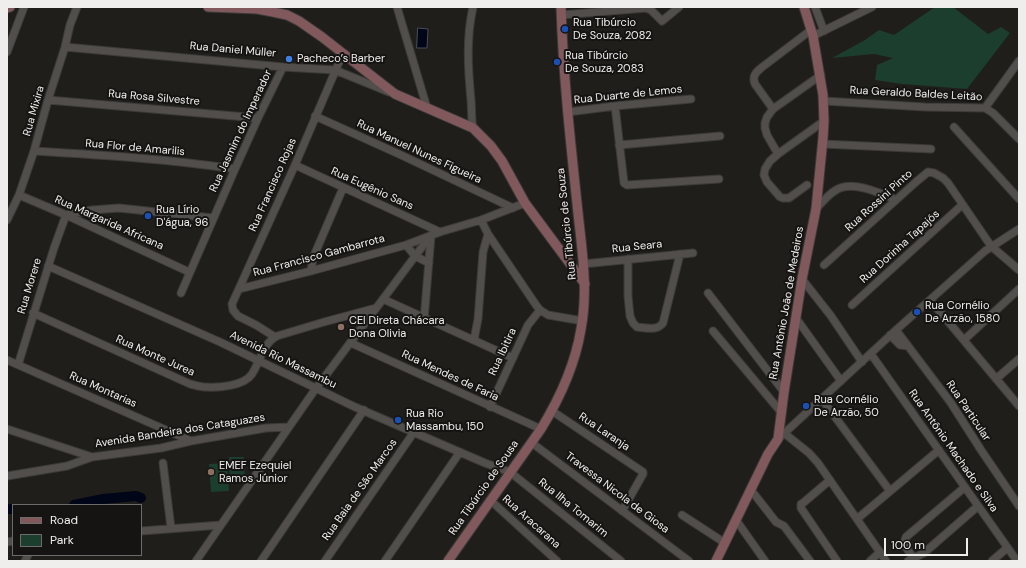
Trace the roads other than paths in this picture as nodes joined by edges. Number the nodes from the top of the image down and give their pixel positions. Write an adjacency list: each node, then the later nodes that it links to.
1 (10, 7): 11 (street)
2 (24, 7): 18 (street)
3 (77, 7): 17 (street, Rua Mixira)
4 (208, 7): 12 (street)
5 (397, 7): 29 (street)
6 (473, 7): 37 (street)
7 (679, 7): 13 (street)
8 (804, 7): 16 (street, Rua Antônio João de Medeiros)
9 (815, 7): 15 (street)
10 (872, 7): 15 (street)
11 (7, 8)
12 (220, 8): 19 (street)
13 (604, 9): 14 (street)
14 (561, 11): 32 (street, Rua Tibúrcio de Souza)
15 (824, 31): 16 (street)
16 (812, 33): 23 (street, Rua Antônio João de Medeiros); 31 (street)
17 (65, 47): 21 (street, Rua Daniel Müller); 26 (street, Rua Mixira)
18 (7, 52)
19 (343, 53): 22 (street, Rua Francisco Rojas); 24 (street)
20 (1019, 61): 30 (street)
21 (283, 67): 22 (street, Rua Daniel Müller); 34 (street, Rua Jasmim do Imperador)
22 (335, 70): 24 (street, Rua Daniel Müller); 33 (street, Rua Francisco Rojas)
23 (821, 75): 27 (street, Rua Antônio João de Medeiros); 31 (street)
24 (395, 94): 29 (street)
25 (691, 99): 28 (street, Rua Duarte de Lemos)
26 (48, 100): 34 (street, Rua Rosa Silvestre); 43 (street, Rua Mixira)
27 (824, 100): 30 (street, Rua Geraldo Baldes Leitão); 35 (street, Rua Antônio João de Medeiros)
28 (615, 106): 32 (street, Rua Duarte de Lemos); 41 (street)
29 (427, 108): 37 (street)
30 (985, 108): 39 (street, Rua Geraldo Baldes Leitão)
31 (773, 109): 44 (street)
32 (568, 112): 72 (street, Rua Tibúrcio de Souza)
33 (315, 116): 45 (street, Rua Francisco Rojas); 55 (street, Rua Manuel Nunes Figueira)
34 (258, 118): 46 (street, Rua Jasmim do Imperador)
35 (824, 121): 40 (street, Rua Antônio João de Medeiros); 44 (street)
36 (954, 127): 51 (street)
37 (473, 128): 53 (street)
38 (720, 136): 41 (street)
39 (1019, 137)
40 (823, 144): 42 (street); 56 (street, Rua Antônio João de Medeiros)
41 (619, 145): 47 (street)
42 (931, 149)
43 (34, 151): 46 (street, Rua Flor de Amarilis); 50 (street, Rua Mixira)
44 (778, 154): 48 (street)
45 (295, 166): 49 (street, Rua Eugênio Sans); 80 (street, Rua Francisco Rojas)
46 (235, 169): 58 (street, Rua Jasmim do Imperador)
47 (719, 179)
48 (807, 185)
49 (343, 188): 62 (street, Rua Eugênio Sans); 76 (street)
50 (19, 195): 57 (street, Rua Margarida Africana); 59 (street, Rua Mixira)
51 (1019, 199)
52 (896, 200): 54 (street, Rua Rossini Pinto); 56 (street); 73 (street, Rua Rossini Pinto)
53 (525, 203): 55 (street, Rua Francisco Gambarrota); 79 (street)
54 (962, 205): 66 (street, Rua Rossini Pinto); 86 (street, Rua Dorinha Tapajós)
55 (513, 208): 60 (street, Rua Francisco Gambarrota)
56 (816, 209): 78 (street, Rua Antônio João de Medeiros)
57 (66, 215): 58 (street); 74 (street, Rua Morere); 77 (street, Rua Margarida Africana)
58 (213, 218): 77 (street, Rua Jasmim do Imperador)
59 (7, 220)
60 (481, 220): 62 (street, Rua Francisco Gambarrota); 63 (street)
61 (1019, 229): 66 (street)
62 (440, 232): 64 (street, Rua Francisco Gambarrota)
63 (488, 234): 88 (street); 97 (street)
64 (431, 235): 65 (street, Rua Francisco Gambarrota); 69 (street); 71 (street)
65 (406, 245): 69 (street); 76 (street, Rua Francisco Gambarrota)
66 (992, 246): 75 (street, Rua Rossini Pinto); 85 (street)
67 (693, 252): 68 (street, Rua Seara)
68 (680, 254): 70 (street, Rua Seara); 70 (street)
69 (415, 256): 71 (street); 84 (street)
70 (628, 259): 72 (street, Rua Seara)
71 (429, 263): 90 (street)
72 (583, 264): 79 (street, Rua Tibúrcio de Souza)
73 (824, 265)
74 (48, 266): 89 (street, Rua Morere); 105 (street, Avenida Rio Massambu)
75 (1019, 270)
76 (311, 271): 80 (street, Rua Francisco Gambarrota)
77 (189, 272): 83 (street, Rua Jasmim do Imperador)
78 (802, 279): 91 (street, Rua Antônio João de Medeiros); 106 (street)
79 (585, 284): 92 (street, Rua Tibúrcio de Souza)
80 (239, 288): 96 (street, Rua Francisco Rojas)
81 (1019, 289): 98 (street)
82 (708, 293): 111 (street)
83 (181, 294)
84 (383, 300): 87 (street); 90 (street)
85 (930, 300): 93 (street); 98 (street)
86 (852, 305)
87 (376, 308): 96 (street); 99 (street)
88 (540, 310): 92 (street); 102 (street, Rua Ibitira)
89 (33, 313): 105 (street, Rua Monte Jurea); 107 (street, Rua Morere)
90 (424, 318): 97 (street)
91 (796, 318): 109 (street); 111 (street, Rua Antônio João de Medeiros)
92 (582, 321): 116 (street, Rua Tibúrcio de Souza)
93 (896, 330): 95 (street); 100 (street, Rua Particular)
94 (713, 331): 117 (street)
95 (890, 335): 100 (street); 101 (street)
96 (275, 337): 105 (street, Rua Monte Jurea)
97 (474, 340): 102 (street)
98 (964, 340): 108 (street)
99 (351, 343): 110 (street); 114 (street, Rua Mendes de Faria)
100 (908, 346): 137 (street, Rua Particular)
101 (870, 354): 106 (street); 125 (street, Rua Antônio Machado e Silva)
102 (513, 358): 114 (street, Rua Ibitira)
103 (1019, 359): 108 (street)
104 (7, 360): 107 (street, Rua Montarias)
105 (258, 360): 110 (street, Avenida Rio Massambu)
106 (862, 362): 109 (street)
107 (18, 365): 123 (street, Rua Montarias)
108 (996, 379): 113 (street)
109 (841, 381): 112 (street)
110 (316, 388): 115 (street, Avenida Rio Massambu); 118 (street)
111 (784, 392): 117 (street, Rua Antônio João de Medeiros)
112 (821, 398): 122 (street); 134 (street)
113 (1019, 406)
114 (490, 407): 120 (street, Rua Mendes de Faria)
115 (364, 410): 121 (street, Avenida Rio Massambu); 151 (street)
116 (552, 411): 120 (street, Rua Tibúrcio de Souza); 138 (street, Rua Laranja)
117 (781, 412): 122 (street, Rua Antônio João de Medeiros)
118 (289, 426): 123 (street, Avenida Bandeira dos Cataguazes); 142 (street)
119 (7, 429): 127 (street, Avenida Bandeira dos Cataguazes)
120 (541, 429): 124 (street, Rua Tibúrcio de Sousa)
121 (414, 432): 126 (street, Avenida Rio Massambu); 152 (street, Rua Baia de São Marcos)
122 (781, 436): 131 (street); 133 (street, Rua Antônio João de Medeiros)
123 (191, 441): 127 (street, Avenida Bandeira dos Cataguazes)
124 (532, 443): 129 (street, Rua Tibúrcio de Sousa); 138 (street, Travessa Nicola de Giosa)
125 (939, 450): 132 (street, Rua Antônio Machado e Silva); 134 (street)
126 (460, 452): 129 (street, Avenida Rio Massambu); 153 (street)
127 (92, 457): 130 (street)
128 (163, 463): 143 (street)
129 (510, 472): 135 (street, Rua Tibúrcio de Sousa); 148 (street, Rua Ilha Tomarim)
130 (7, 476)
131 (830, 480): 140 (street); 160 (street)
132 (965, 487): 136 (street, Rua Antônio Machado e Silva); 149 (street)
133 (751, 490): 141 (street, Rua Antônio João de Medeiros); 159 (street)
134 (890, 491): 140 (street)
135 (490, 500): 154 (street, Rua Tibúrcio de Sousa); 155 (street, Rua Aracarana)
136 (978, 506): 146 (street, Rua Antônio Machado e Silva); 149 (street)
137 (1019, 506)
138 (622, 511): 156 (street, Travessa Nicola de Giosa)
139 (682, 515): 145 (street)
140 (857, 519): 147 (street)
141 (736, 520): 145 (street, Rua Antônio João de Medeiros); 158 (street)
142 (221, 525): 143 (street); 150 (street)
143 (170, 528): 144 (street)
144 (142, 531)
145 (725, 543): 157 (street, Rua Antônio João de Medeiros)
146 (1007, 548): 163 (street); 164 (street, Rua Antônio Machado e Silva)
147 (880, 552): 161 (street); 162 (street)
148 (616, 559)
149 (911, 560)
150 (196, 561)
151 (261, 561)
152 (324, 561)
153 (385, 561)
154 (448, 561)
155 (557, 561)
156 (689, 561)
157 (716, 561)
158 (765, 561)
159 (810, 561)
160 (837, 561)
161 (870, 561)
162 (886, 561)
163 (992, 561)
164 (1017, 561)

